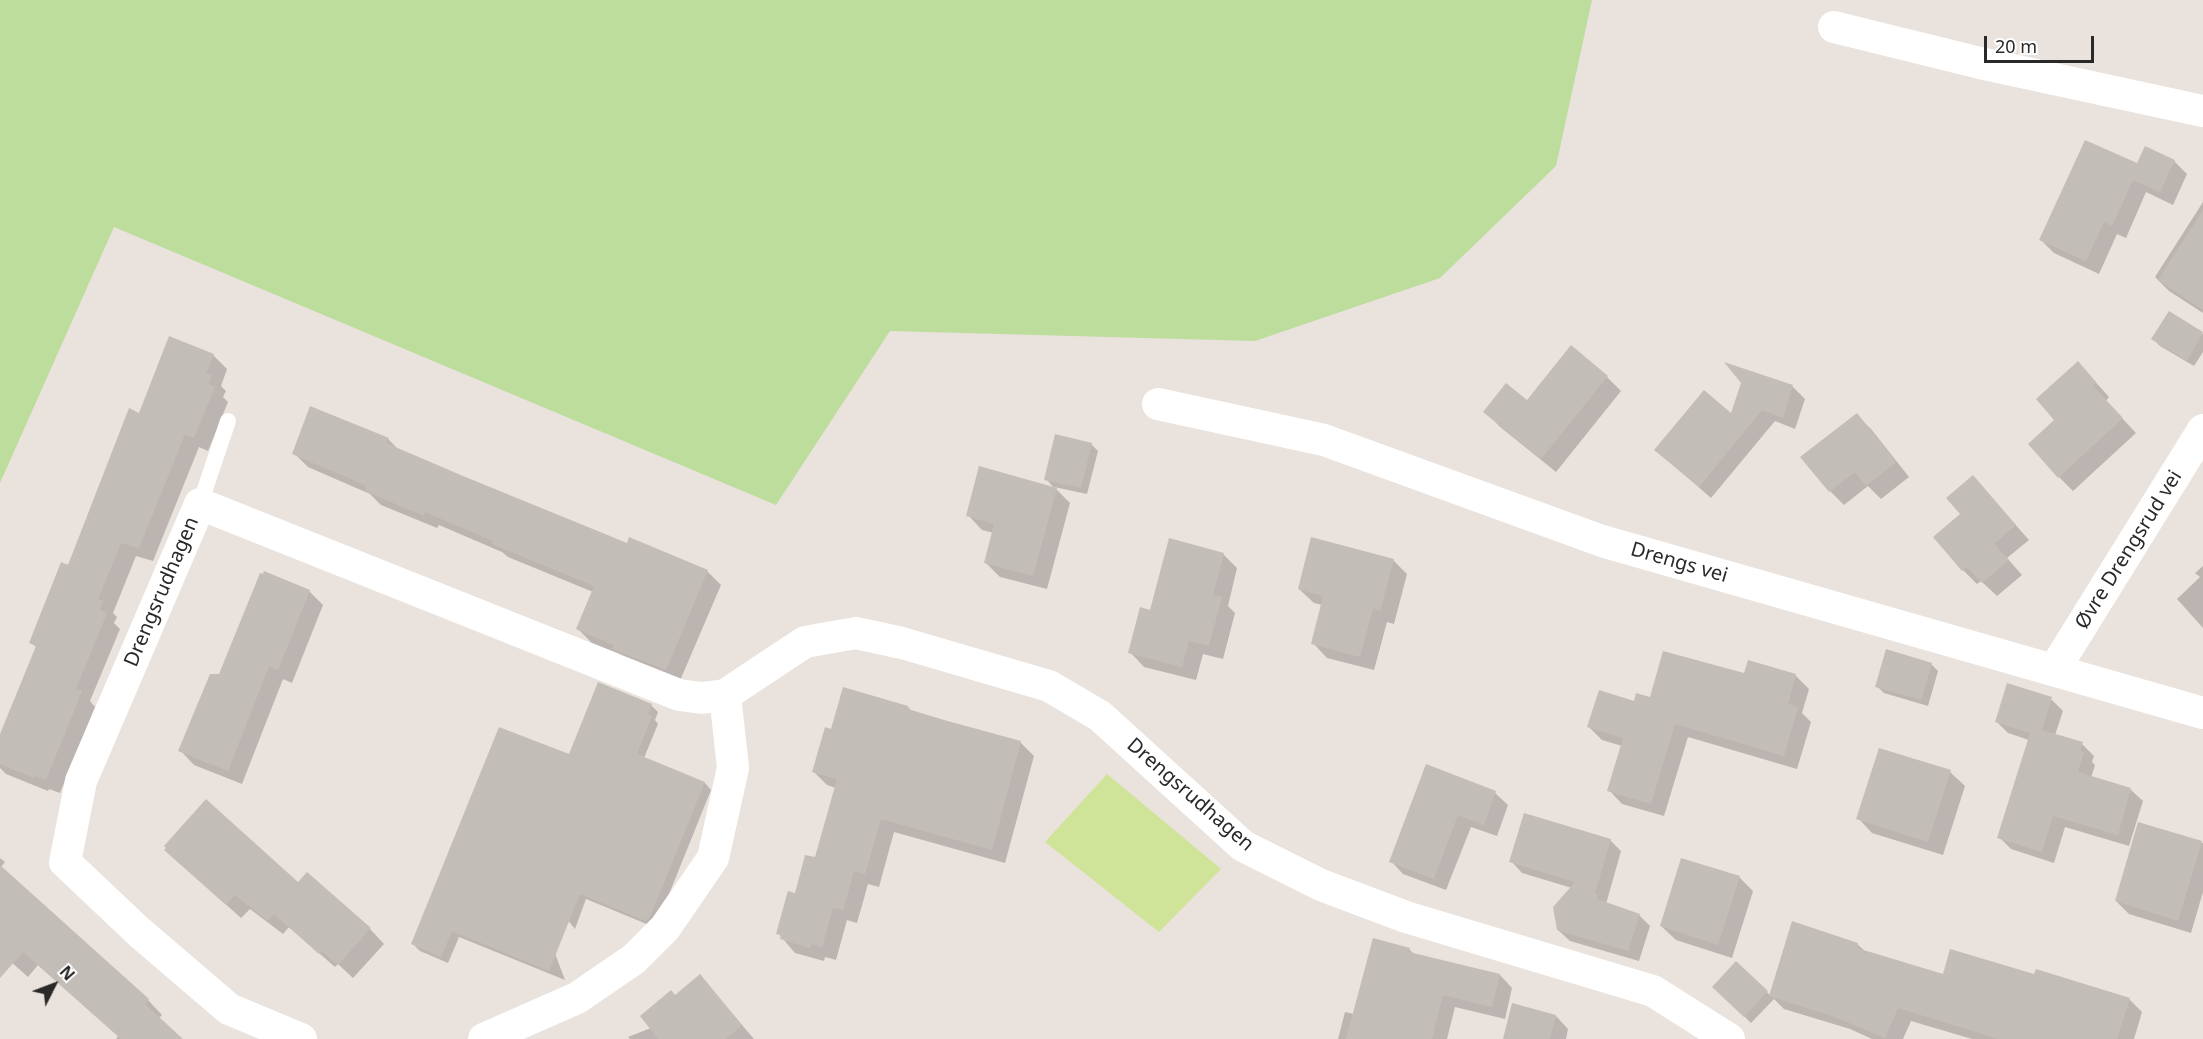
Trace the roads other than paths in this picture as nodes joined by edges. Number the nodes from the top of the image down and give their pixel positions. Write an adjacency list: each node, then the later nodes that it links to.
1 (1834, 27): 2 (street)
2 (2203, 111)
3 (1158, 404): 7 (street, Drengs vei)
4 (228, 421): 6 (lane)
5 (2203, 430): 7 (street, Øvre Drengsrud vei)
6 (200, 504): 8 (street, Drengsrudhagen); 10 (street, Drengsrudhagen)
7 (2054, 670): 9 (street, Drengs vei)
8 (725, 694): 11 (street); 12 (street, Drengsrudhagen)
9 (2203, 713)
10 (301, 1039)
11 (484, 1039)
12 (1729, 1039)

